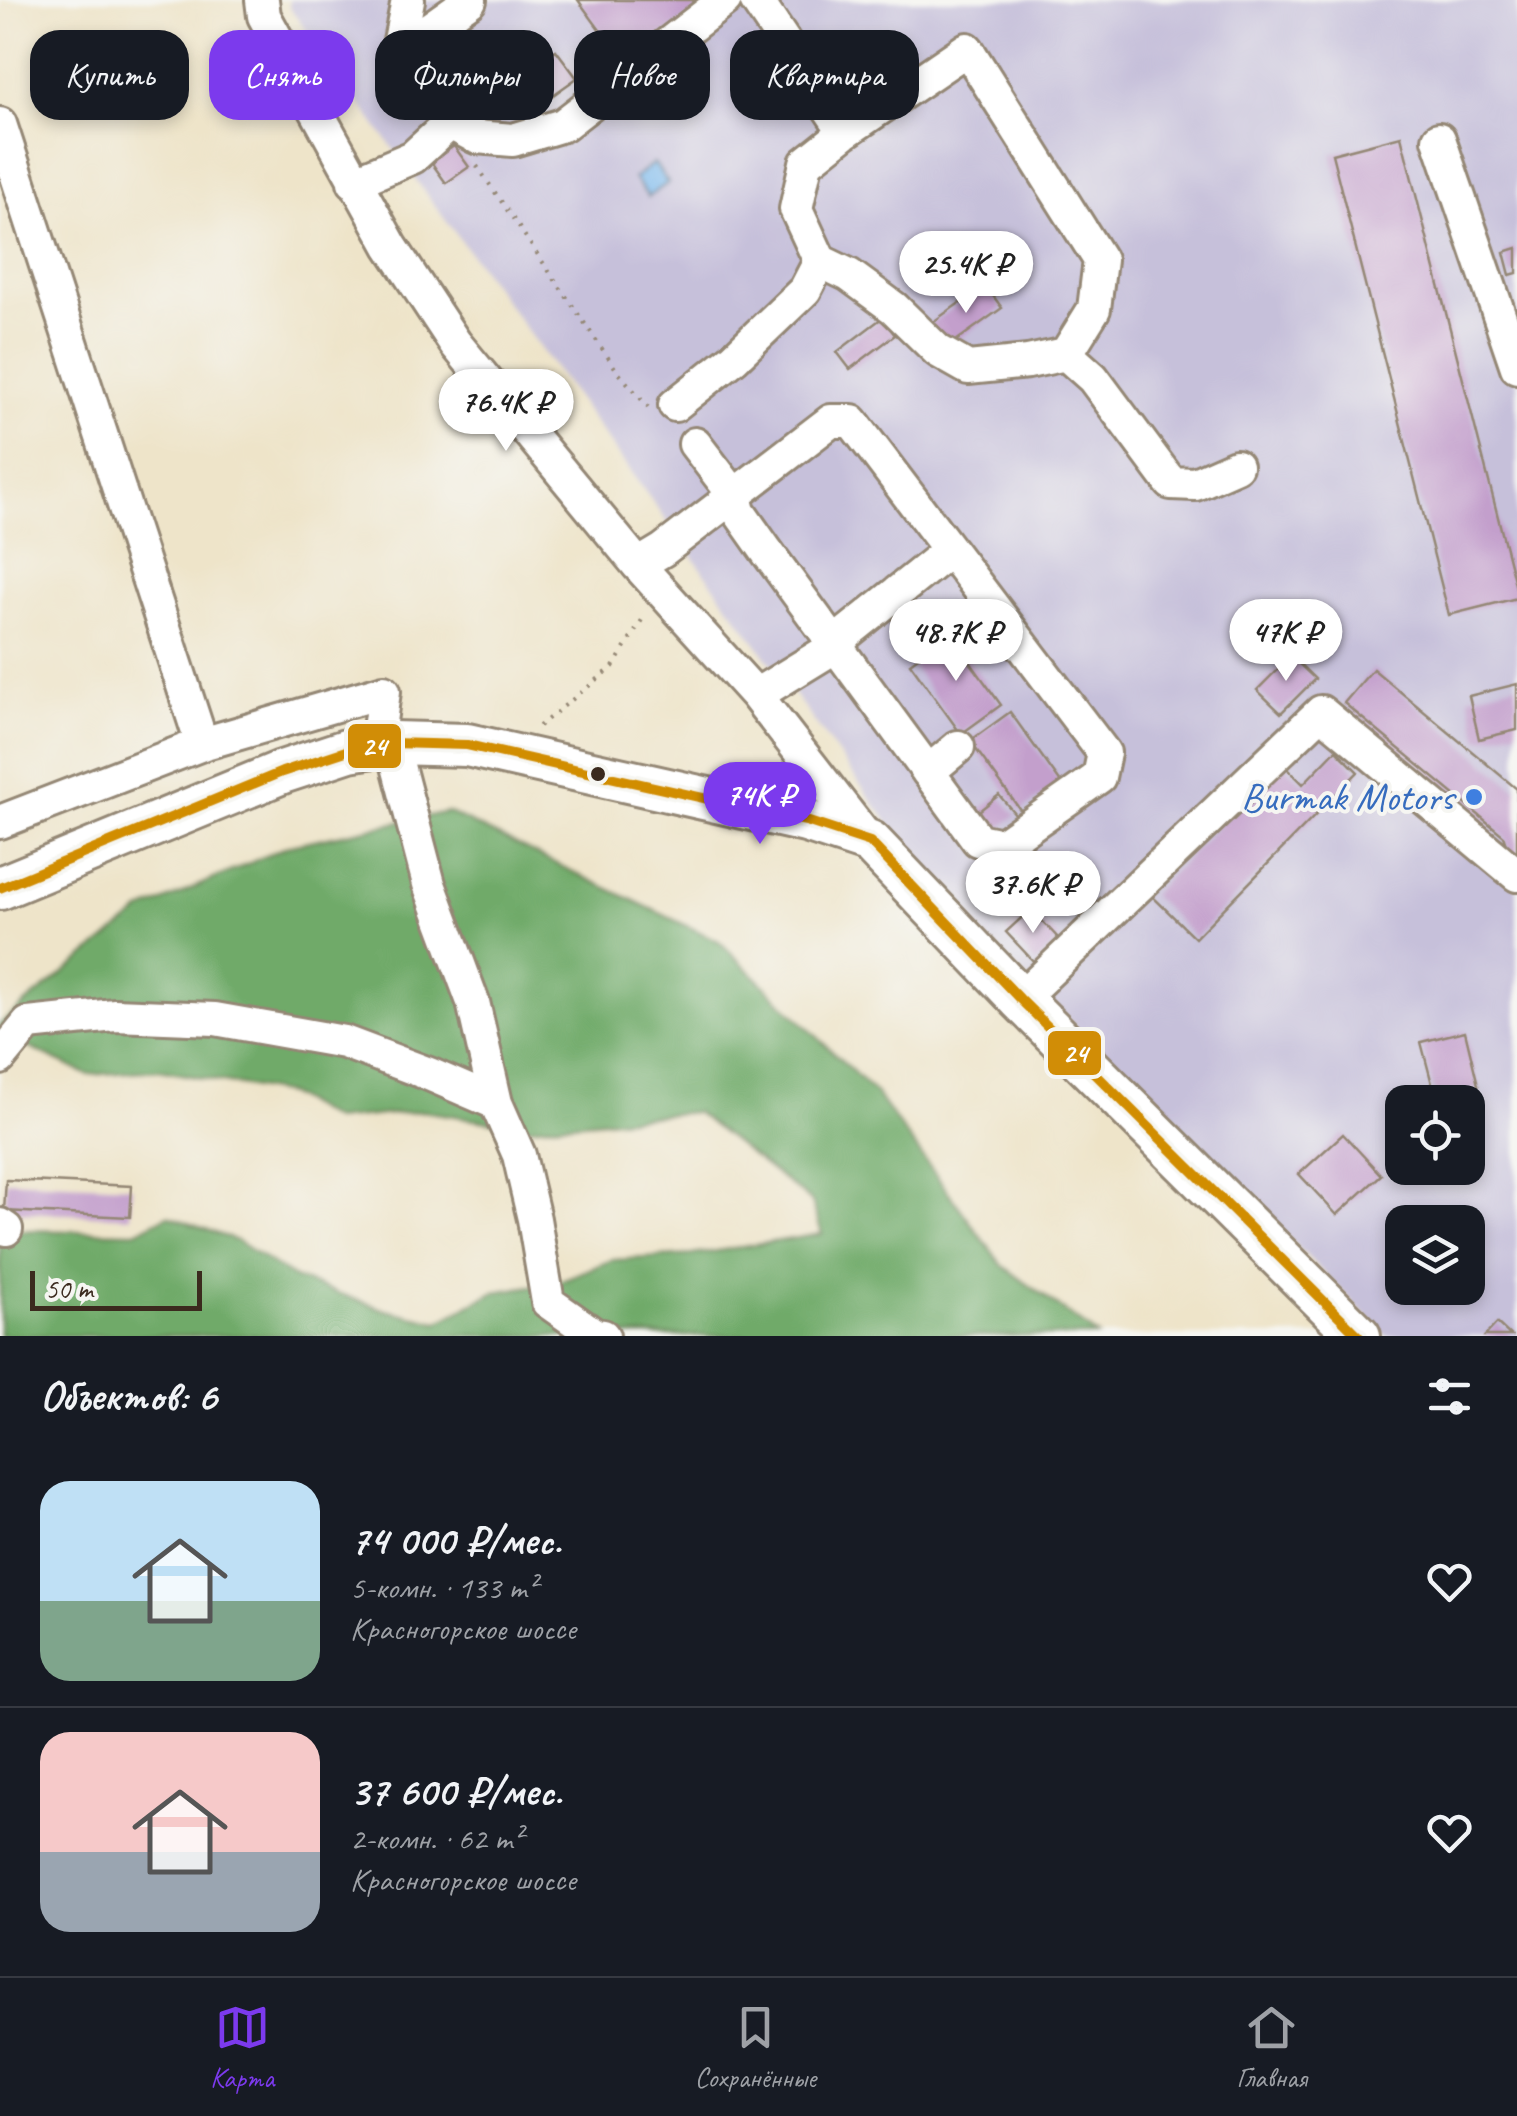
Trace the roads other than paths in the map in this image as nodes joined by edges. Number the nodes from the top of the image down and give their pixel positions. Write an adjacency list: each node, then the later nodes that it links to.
1 (262, 0): 13 (street)
2 (408, 0): 6 (street)
3 (470, 0): 7 (street)
4 (725, 0): 10 (street)
5 (756, 0): 11 (street)
6 (402, 30)
7 (428, 30)
8 (455, 120): 10 (street)
9 (0, 124): 25 (street)
10 (463, 130): 13 (street)
11 (845, 132): 14 (street); 15 (street)
12 (1439, 139): 16 (street)
13 (354, 182): 22 (street)
14 (820, 261): 15 (street); 17 (street)
15 (1066, 354): 19 (street)
16 (1517, 367)
17 (663, 408)
18 (694, 444): 20 (street)
19 (1236, 466)
20 (735, 496): 21 (street); 22 (street); 23 (street)
21 (950, 550): 23 (street); 28 (street)
22 (638, 564): 24 (street)
23 (836, 646): 24 (street); 28 (street)
24 (756, 695): 30 (street)
25 (202, 744): 26 (street); 29 (street)
26 (385, 744): 30 (main road); 32 (main road); 35 (street)
27 (958, 747): 28 (street)
28 (928, 772)
29 (0, 822)
30 (870, 842): 33 (main road)
31 (1517, 875): 33 (street)
32 (0, 888)
33 (1020, 1000): 37 (main road)
34 (0, 1058): 35 (street)
35 (496, 1103): 36 (street)
36 (603, 1336)
37 (1359, 1336)

